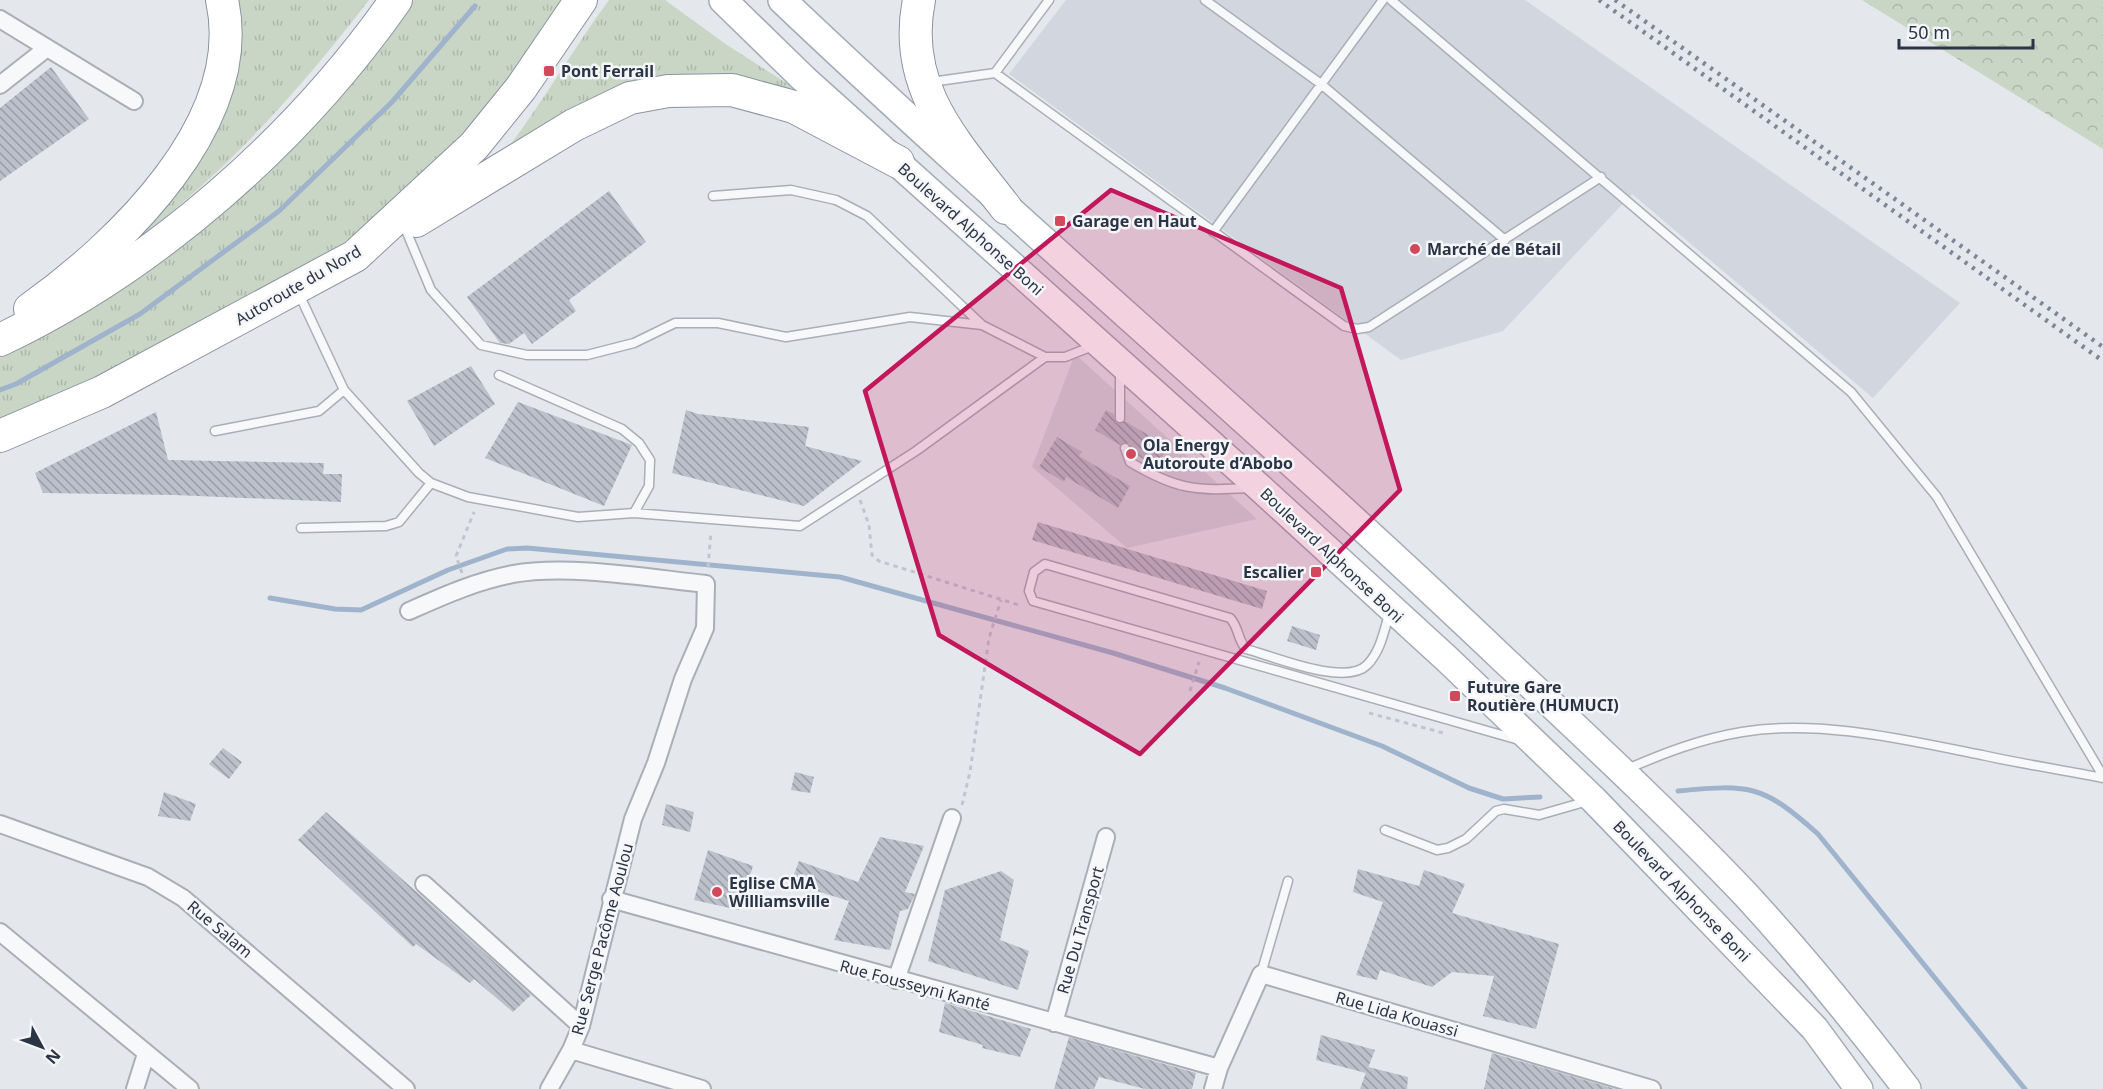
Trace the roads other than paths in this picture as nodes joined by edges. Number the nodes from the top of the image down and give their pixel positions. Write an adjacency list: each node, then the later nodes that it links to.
1 (222, 0): 28 (highway)
2 (581, 0): 25 (highway, Autoroute du Nord)
3 (723, 0): 18 (main road, Boulevard Alphonse Boni)
4 (782, 0): 21 (main road)
5 (918, 0): 14 (highway)
6 (1049, 0): 13 (lane)
7 (1205, 0): 15 (lane)
8 (1383, 0): 15 (lane)
9 (1391, 0): 19 (lane)
10 (391, 7): 29 (highway)
11 (0, 19): 12 (street)
12 (47, 48): 16 (street); 17 (street)
13 (995, 73): 14 (lane); 23 (lane)
14 (922, 84): 21 (highway)
15 (1321, 84): 23 (lane); 24 (lane)
16 (0, 85)
17 (134, 101)
18 (898, 162): 22 (highway); 30 (main road, Boulevard Alphonse Boni)
19 (1601, 177): 24 (lane); 47 (lane)
20 (713, 196): 27 (lane)
21 (1006, 208): 46 (main road)
22 (405, 228): 25 (highway); 27 (lane)
23 (1213, 232): 24 (lane)
24 (1505, 240)
25 (355, 256): 26 (highway, Autoroute du Nord)
26 (296, 288): 34 (lane); 37 (highway, Autoroute du Nord)
27 (982, 325): 31 (lane)
28 (0, 330)
29 (0, 340)
30 (1098, 344): 31 (lane); 32 (main road, Boulevard Alphonse Boni)
31 (1045, 357): 41 (lane)
32 (1120, 363): 35 (lane); 40 (main road, Boulevard Alphonse Boni)
33 (499, 375): 41 (lane)
34 (344, 390): 36 (lane); 39 (lane)
35 (1120, 418)
36 (215, 431)
37 (0, 436)
38 (1125, 448): 40 (lane)
39 (431, 483): 41 (lane); 42 (lane)
40 (1258, 487): 43 (main road, Boulevard Alphonse Boni)
41 (634, 513)
42 (301, 528)
43 (1391, 609): 45 (main road, Boulevard Alphonse Boni); 45 (lane)
44 (409, 611): 55 (street, Rue Serge Pacôme Aoulou)
45 (1534, 744): 48 (main road, Boulevard Alphonse Boni)
46 (1622, 772): 47 (lane); 72 (main road)
47 (2103, 777)
48 (1594, 800): 51 (lane); 71 (main road, Boulevard Alphonse Boni)
49 (952, 818): 58 (street)
50 (0, 824): 66 (street, Rue Salam)
51 (1385, 830)
52 (1106, 837): 59 (street, Rue Du Transport)
53 (1288, 881): 57 (lane)
54 (423, 884): 60 (street)
55 (611, 899): 58 (street, Rue Fousseyni Kanté); 60 (street, Rue Serge Pacôme Aoulou)
56 (0, 932): 62 (street)
57 (1261, 974): 63 (street); 70 (street, Rue Lida Kouassi)
58 (896, 980): 59 (street, Rue Fousseyni Kanté)
59 (1054, 1023): 63 (street, Rue Fousseyni Kanté)
60 (581, 1026): 61 (street, Rue Serge Pacôme Aoulou)
61 (571, 1050): 67 (street, Rue Serge Pacôme Aoulou); 68 (street)
62 (146, 1054): 64 (street); 65 (street)
63 (1219, 1068): 69 (street)
64 (135, 1089)
65 (190, 1089)
66 (406, 1089)
67 (549, 1089)
68 (702, 1089)
69 (1213, 1089)
70 (1652, 1089)
71 (1859, 1089)
72 (1907, 1089)

